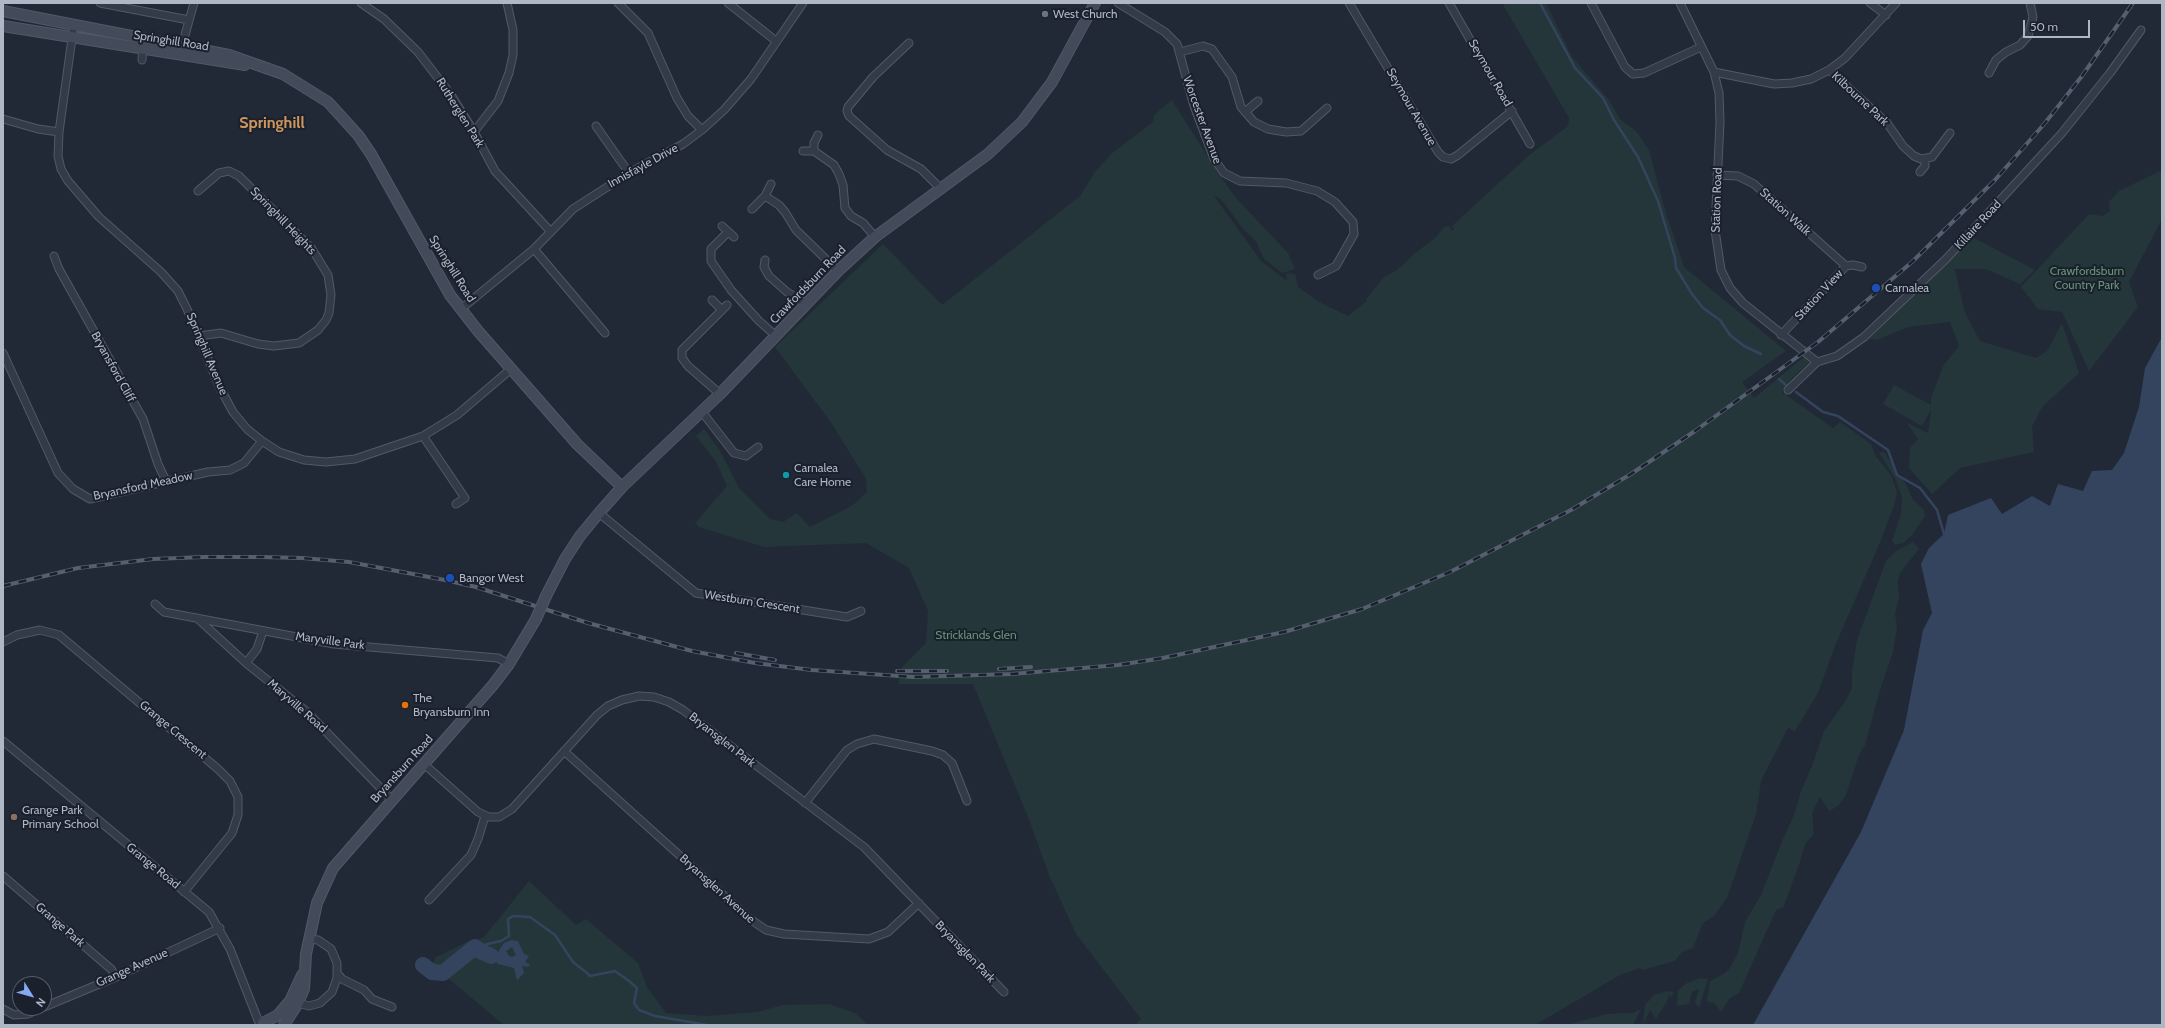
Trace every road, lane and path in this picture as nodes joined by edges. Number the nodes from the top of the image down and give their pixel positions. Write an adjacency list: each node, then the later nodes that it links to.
1 (100, 3): 19 (street)
2 (194, 3): 19 (street)
3 (361, 3): 43 (street, Rutherglen Park)
4 (507, 3): 43 (street)
5 (618, 3): 41 (street)
6 (728, 3): 25 (street)
7 (803, 3): 25 (street, Innisfayle Drive)
8 (1095, 3): 54 (main road, Crawfordsburn Road)
9 (1118, 3): 30 (street, Worcester Avenue)
10 (1349, 3): 37 (street, Seymour Avenue)
11 (1449, 3): 37 (street, Seymour Road)
12 (1591, 3): 27 (street)
13 (1680, 3): 27 (street, Station Road)
14 (1870, 3): 18 (street)
15 (1896, 3): 18 (street)
16 (2030, 3): 34 (street)
17 (3, 11): 20 (main road, Springhill Road)
18 (1886, 14): 32 (street)
19 (189, 20): 29 (street)
20 (74, 24): 23 (street, Springhill Avenue); 24 (main road, Springhill Road)
21 (3, 26): 23 (main road, Springhill Road)
22 (2141, 30): 76 (street, Killaire Road)
23 (71, 37): 28 (main road, Springhill Road); 42 (street, Springhill Avenue)
24 (144, 38): 28 (street); 29 (main road, Springhill Road)
25 (776, 41): 41 (street, Innisfayle Drive)
26 (909, 43): 54 (street)
27 (1701, 48): 33 (street, Station Road)
28 (143, 50): 29 (main road, Springhill Road); 31 (street)
29 (180, 50): 70 (main road, Springhill Road)
30 (1180, 52): 38 (street); 67 (street, Worcester Avenue)
31 (142, 60)
32 (1829, 70): 33 (street); 49 (street, Kilbourne Park)
33 (1714, 72): 52 (street, Station Road)
34 (1989, 73)
35 (1258, 101): 38 (street)
36 (1327, 108): 38 (street)
37 (1512, 111): 46 (street, Seymour Road)
38 (1245, 112)
39 (3, 119): 42 (street)
40 (596, 126): 51 (street)
41 (702, 130): 51 (street, Innisfayle Drive)
42 (59, 132): 73 (street, Springhill Avenue)
43 (474, 132): 59 (street, Rutherglen Park)
44 (1950, 133): 49 (street)
45 (818, 135): 48 (street)
46 (1530, 144)
47 (803, 151): 48 (street)
48 (814, 151): 60 (street)
49 (1925, 159): 50 (street)
50 (1920, 172)
51 (628, 174): 59 (street, Innisfayle Drive)
52 (1717, 175): 64 (street, Station Walk); 72 (street, Station Road)
53 (771, 184): 56 (street)
54 (940, 189): 60 (main road, Crawfordsburn Road)
55 (198, 191): 73 (street, Springhill Heights)
56 (765, 196): 57 (street); 66 (street)
57 (752, 209)
58 (722, 226): 74 (street)
59 (551, 232): 61 (street, Innisfayle Drive)
60 (875, 237): 66 (main road, Crawfordsburn Road)
61 (534, 249): 70 (street, Innisfayle Drive); 71 (street)
62 (54, 256): 84 (street, Bryansford Cliff)
63 (765, 260): 69 (street)
64 (1846, 266): 65 (street, Station View); 72 (street, Station View)
65 (1862, 267)
66 (838, 271): 69 (main road, Crawfordsburn Road)
67 (1318, 275)
68 (712, 300): 79 (street)
69 (806, 304): 74 (main road, Crawfordsburn Road)
70 (461, 310): 77 (main road, Springhill Road)
71 (605, 333)
72 (1781, 335): 76 (street, Station Road)
73 (199, 336): 82 (street, Springhill Avenue)
74 (776, 336): 79 (main road, Crawfordsburn Road)
75 (3, 353): 84 (street, Bryansford Meadow)
76 (1817, 362): 78 (street, Killaire Road)
77 (511, 369): 81 (street, Springhill Avenue); 85 (main road, Springhill Road)
78 (1788, 390)
79 (720, 394): 80 (main road, Crawfordsburn Road)
80 (702, 412): 83 (street); 85 (main road, Crawfordsburn Road)
81 (423, 436): 82 (street, Springhill Avenue); 86 (street)
82 (262, 442): 84 (street, Bryansford Meadow)
83 (758, 447)
84 (166, 480)
85 (622, 487): 87 (main road, Crawfordsburn Road)
86 (456, 504)
87 (599, 513): 88 (main road, Crawfordsburn Road); 90 (street, Westburn Crescent)
88 (546, 596): 95 (main road, Bryansburn Road, bridge)
89 (155, 604): 91 (street, Maryville Park)
90 (861, 611)
91 (197, 618): 92 (street, Maryville Park); 94 (street, Maryville Road)
92 (263, 631): 94 (street); 95 (street, Maryville Park)
93 (3, 642): 104 (street, Grange Crescent)
94 (246, 663): 99 (street, Maryville Road)
95 (509, 664): 98 (main road, Bryansburn Road)
96 (3, 741): 104 (street, Grange Road)
97 (564, 751): 101 (street, Bryansglen Park); 102 (street, Bryansglen Park); 106 (street, Bryansglen Avenue)
98 (424, 764): 99 (main road, Bryansburn Road); 102 (street)
99 (392, 800): 108 (main road, Bryansburn Road)
100 (968, 801): 101 (street)
101 (805, 803): 106 (street, Bryansglen Park)
102 (485, 816): 105 (street)
103 (3, 876): 111 (street, Grange Park)
104 (184, 892): 107 (street, Grange Road)
105 (429, 900)
106 (919, 903): 114 (street, Bryansglen Park)
107 (220, 928): 111 (street, Grange Avenue); 120 (street, Grange Road)
108 (308, 939): 109 (main road, Bryansburn Road); 110 (street)
109 (304, 970): 115 (main road, Bryansburn Road); 120 (main road, Bryansburn Road)
110 (337, 973): 112 (street); 113 (street)
111 (116, 977): 116 (street, Grange Avenue)
112 (351, 985): 113 (street); 117 (street)
113 (332, 992): 115 (street)
114 (1004, 992)
115 (298, 1003): 121 (main road, Bryansburn Road)
116 (52, 1004)
117 (392, 1007)
118 (3, 1009): 119 (street)
119 (12, 1014)
120 (262, 1024)
121 (284, 1025)

